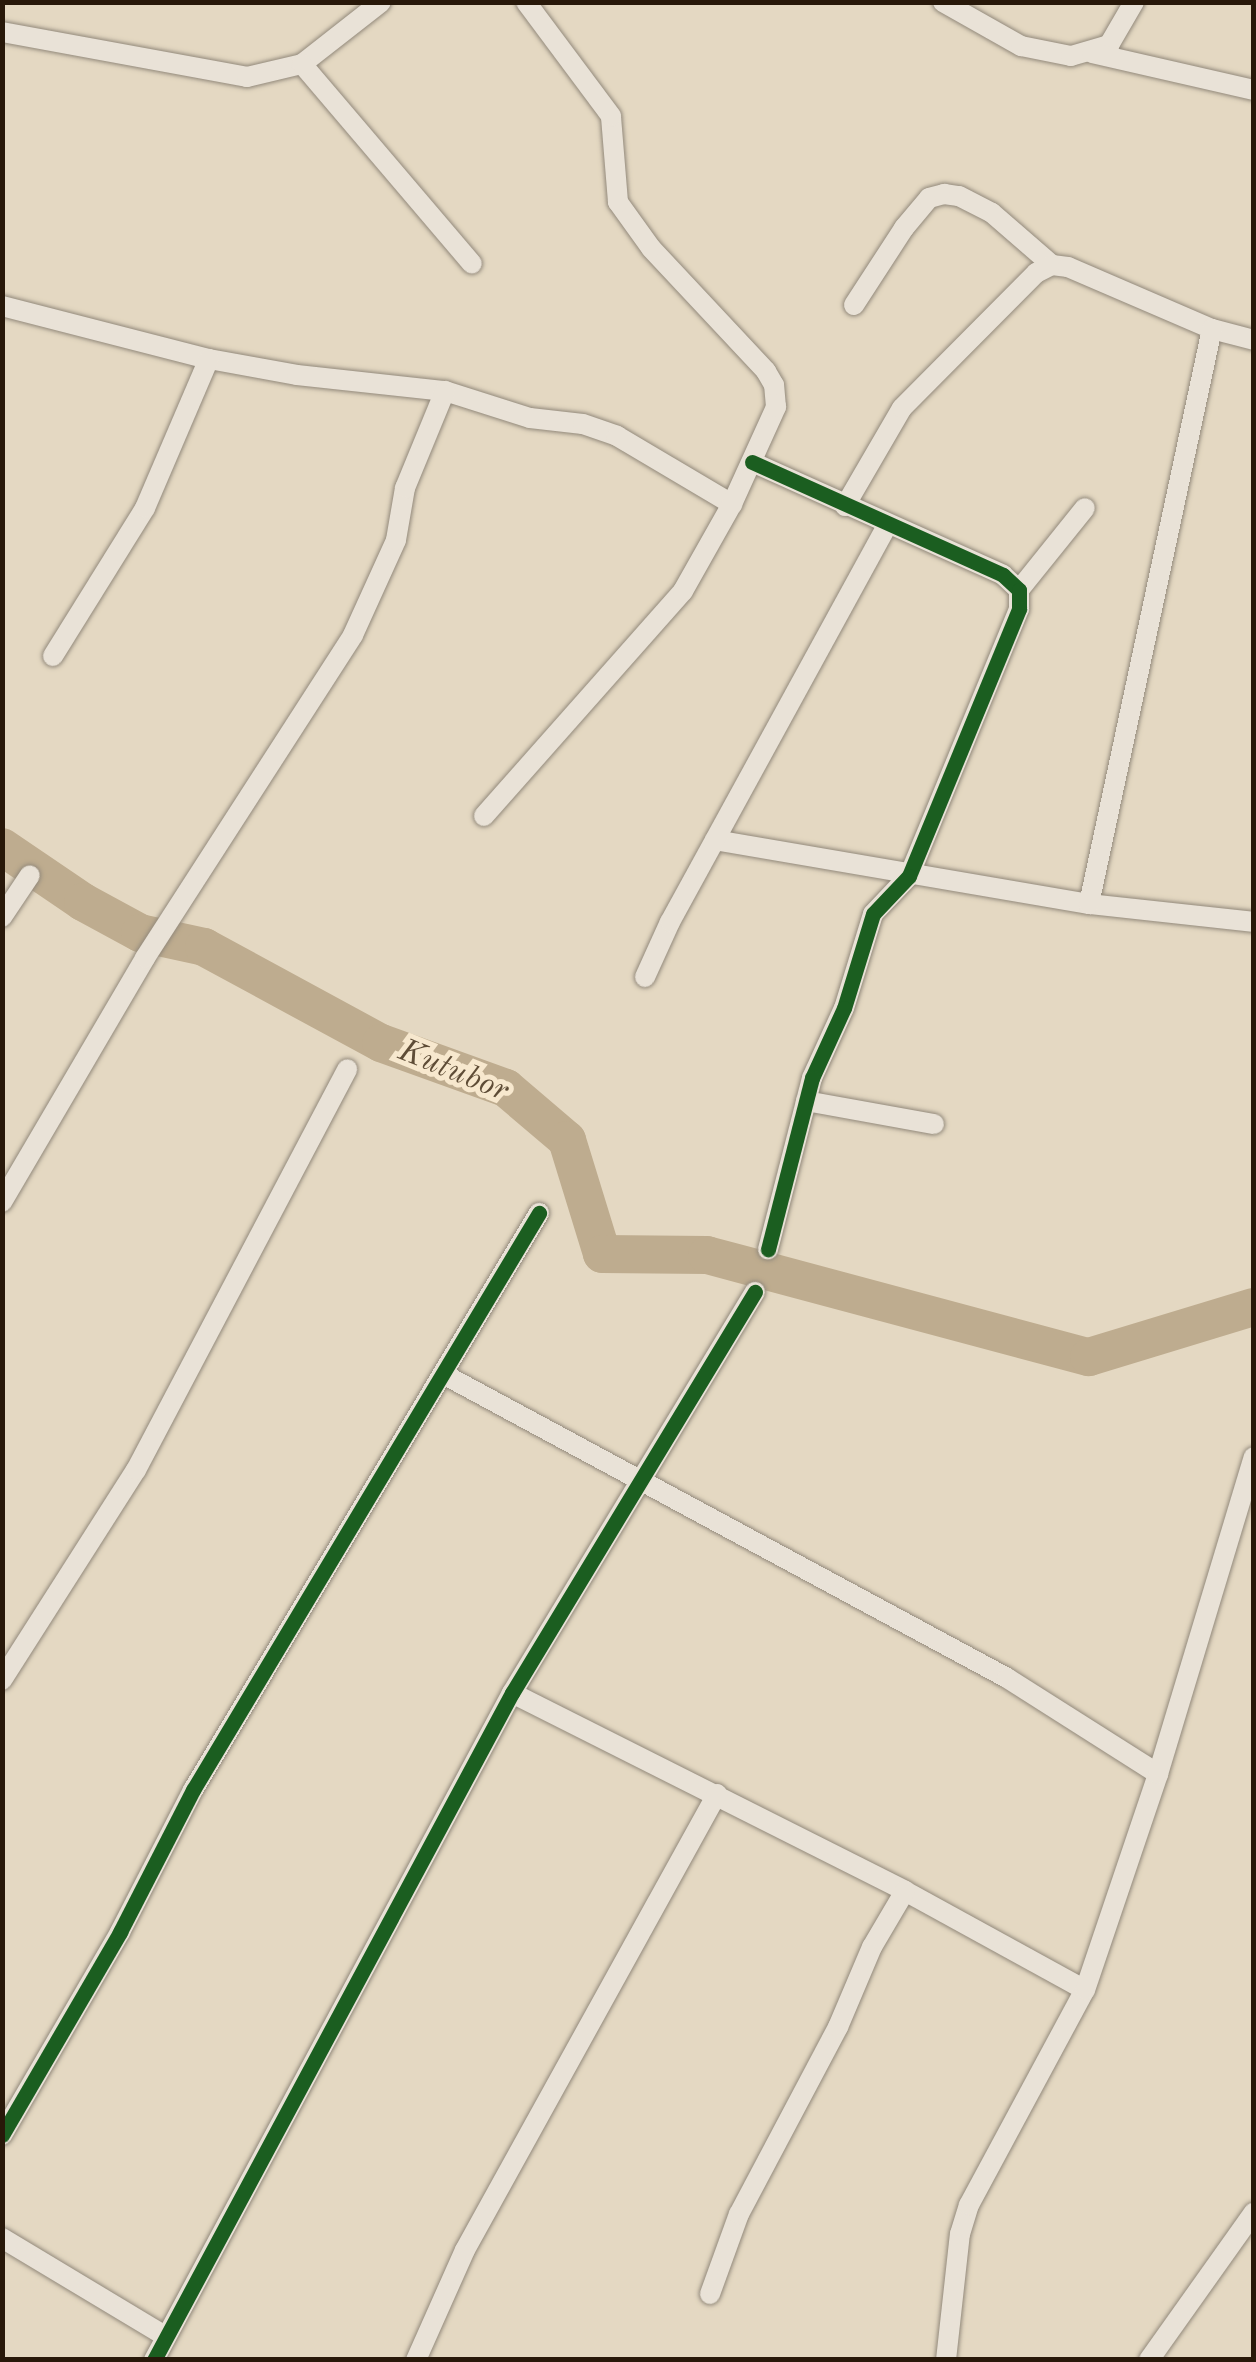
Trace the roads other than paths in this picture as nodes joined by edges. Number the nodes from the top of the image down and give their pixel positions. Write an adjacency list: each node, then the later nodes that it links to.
1 (380, 2): 7 (street)
2 (526, 2): 17 (street)
3 (943, 2): 6 (street)
4 (1134, 2): 6 (street)
5 (2, 32): 7 (street)
6 (1090, 53): 8 (street)
7 (302, 64): 9 (street)
8 (1254, 90)
9 (472, 264)
10 (1052, 265): 11 (street); 13 (street); 19 (street)
11 (854, 305)
12 (4, 312): 15 (street)
13 (1212, 329): 14 (street); 28 (street)
14 (1254, 340)
15 (209, 359): 16 (street); 23 (street)
16 (445, 391): 18 (street); 35 (street)
17 (752, 462): 18 (street); 19 (street)
18 (732, 504): 24 (street)
19 (845, 506): 21 (street)
20 (1085, 508): 22 (street)
21 (887, 526): 22 (street); 25 (street)
22 (1019, 590): 27 (street)
23 (54, 656)
24 (484, 816)
25 (715, 840): 27 (street); 31 (street)
26 (30, 875): 29 (street)
27 (909, 876): 28 (street); 33 (street)
28 (1089, 904): 30 (street)
29 (2, 918)
30 (1254, 922)
31 (646, 977)
32 (347, 1068): 42 (street)
33 (806, 1101): 34 (street); 37 (street)
34 (934, 1124)
35 (2, 1202)
36 (539, 1213): 39 (street)
37 (768, 1249)
38 (755, 1292): 41 (street)
39 (443, 1374): 41 (street); 48 (street)
40 (1254, 1457): 44 (street)
41 (639, 1482): 43 (street); 44 (street)
42 (2, 1680)
43 (512, 1693): 45 (street); 52 (street)
44 (1158, 1774): 47 (street)
45 (717, 1794): 46 (street); 54 (street)
46 (905, 1890): 47 (street); 51 (street)
47 (1085, 1990): 55 (street)
48 (2, 2135)
49 (1254, 2212): 56 (street)
50 (2, 2238): 52 (street)
51 (710, 2294)
52 (165, 2336): 53 (street)
53 (154, 2360)
54 (416, 2360)
55 (946, 2360)
56 (1150, 2360)

